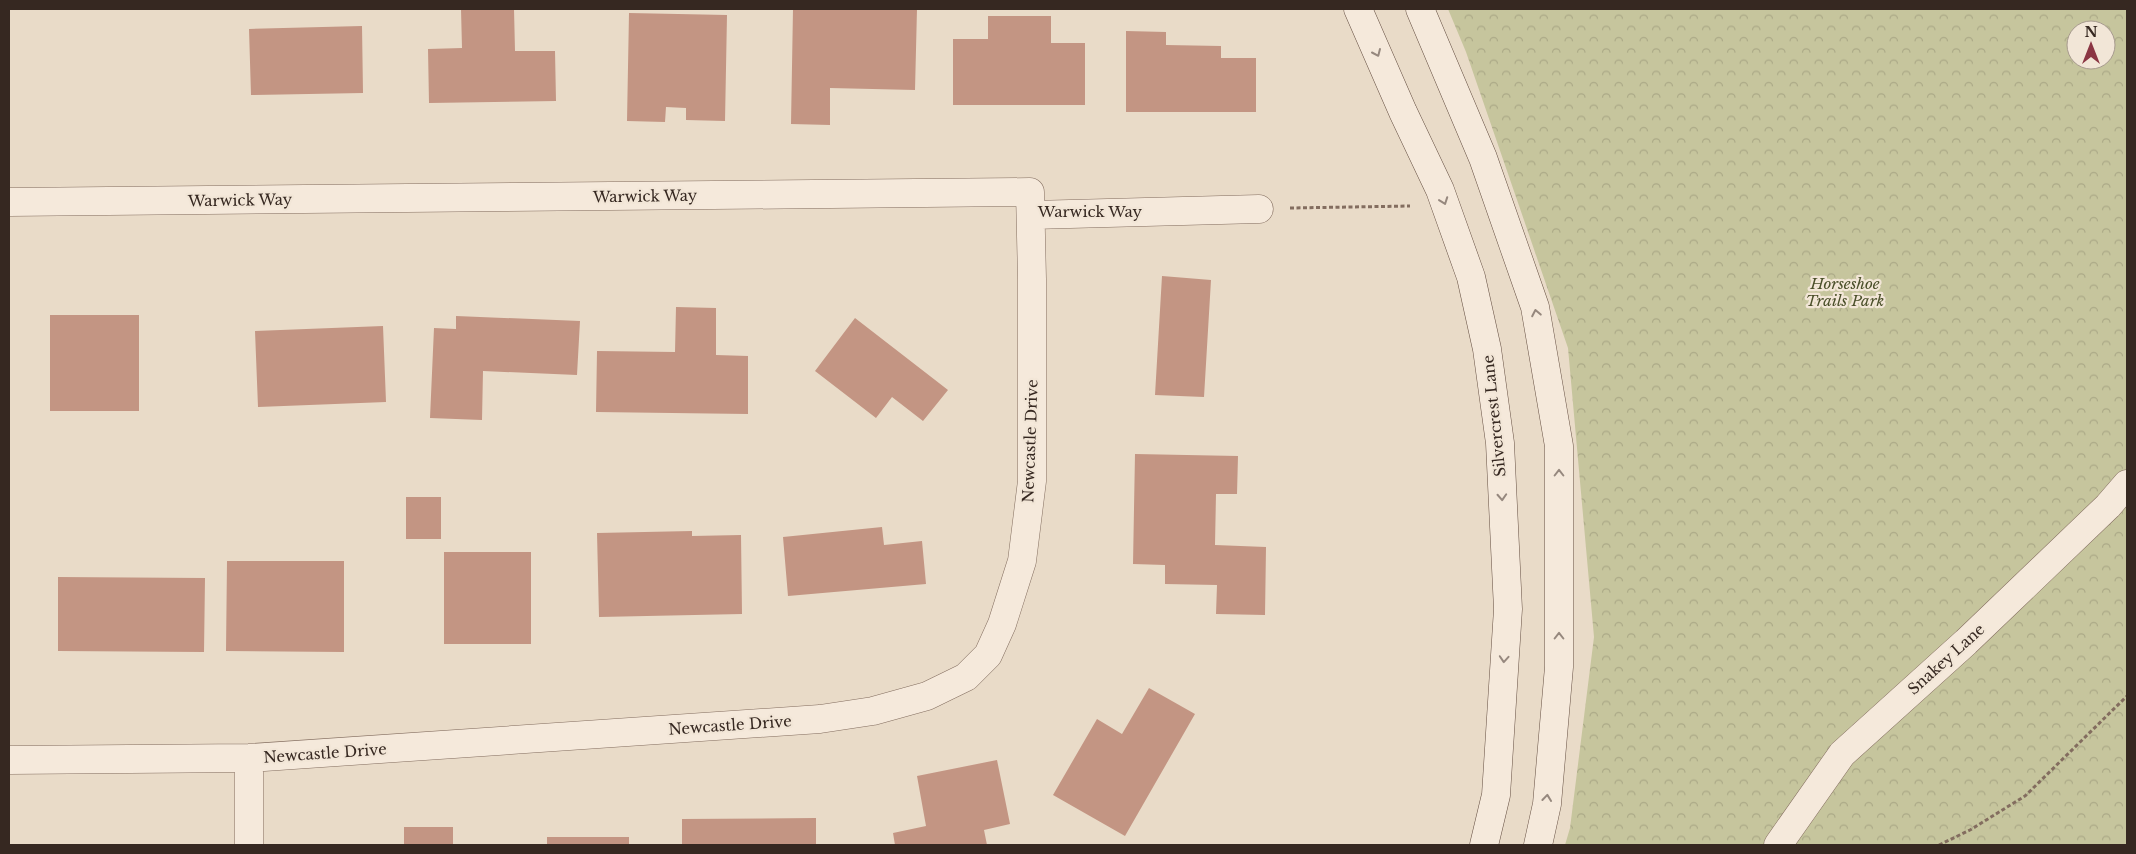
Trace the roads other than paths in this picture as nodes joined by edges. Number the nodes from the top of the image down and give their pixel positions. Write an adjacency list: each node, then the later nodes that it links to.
1 (1358, 9): 10 (street, Silvercrest Lane, one-way to 10)
2 (1420, 9): 11 (street, one-way to 2)
3 (9, 202): 5 (street, Warwick Way)
4 (1259, 209): 5 (street, Warwick Way)
5 (1032, 215): 7 (street, Newcastle Drive)
6 (2127, 484): 12 (street, Snakey Lane)
7 (249, 758): 8 (street, Newcastle Drive); 9 (street)
8 (9, 760)
9 (249, 845)
10 (1484, 845)
11 (1538, 845)
12 (1778, 845)

